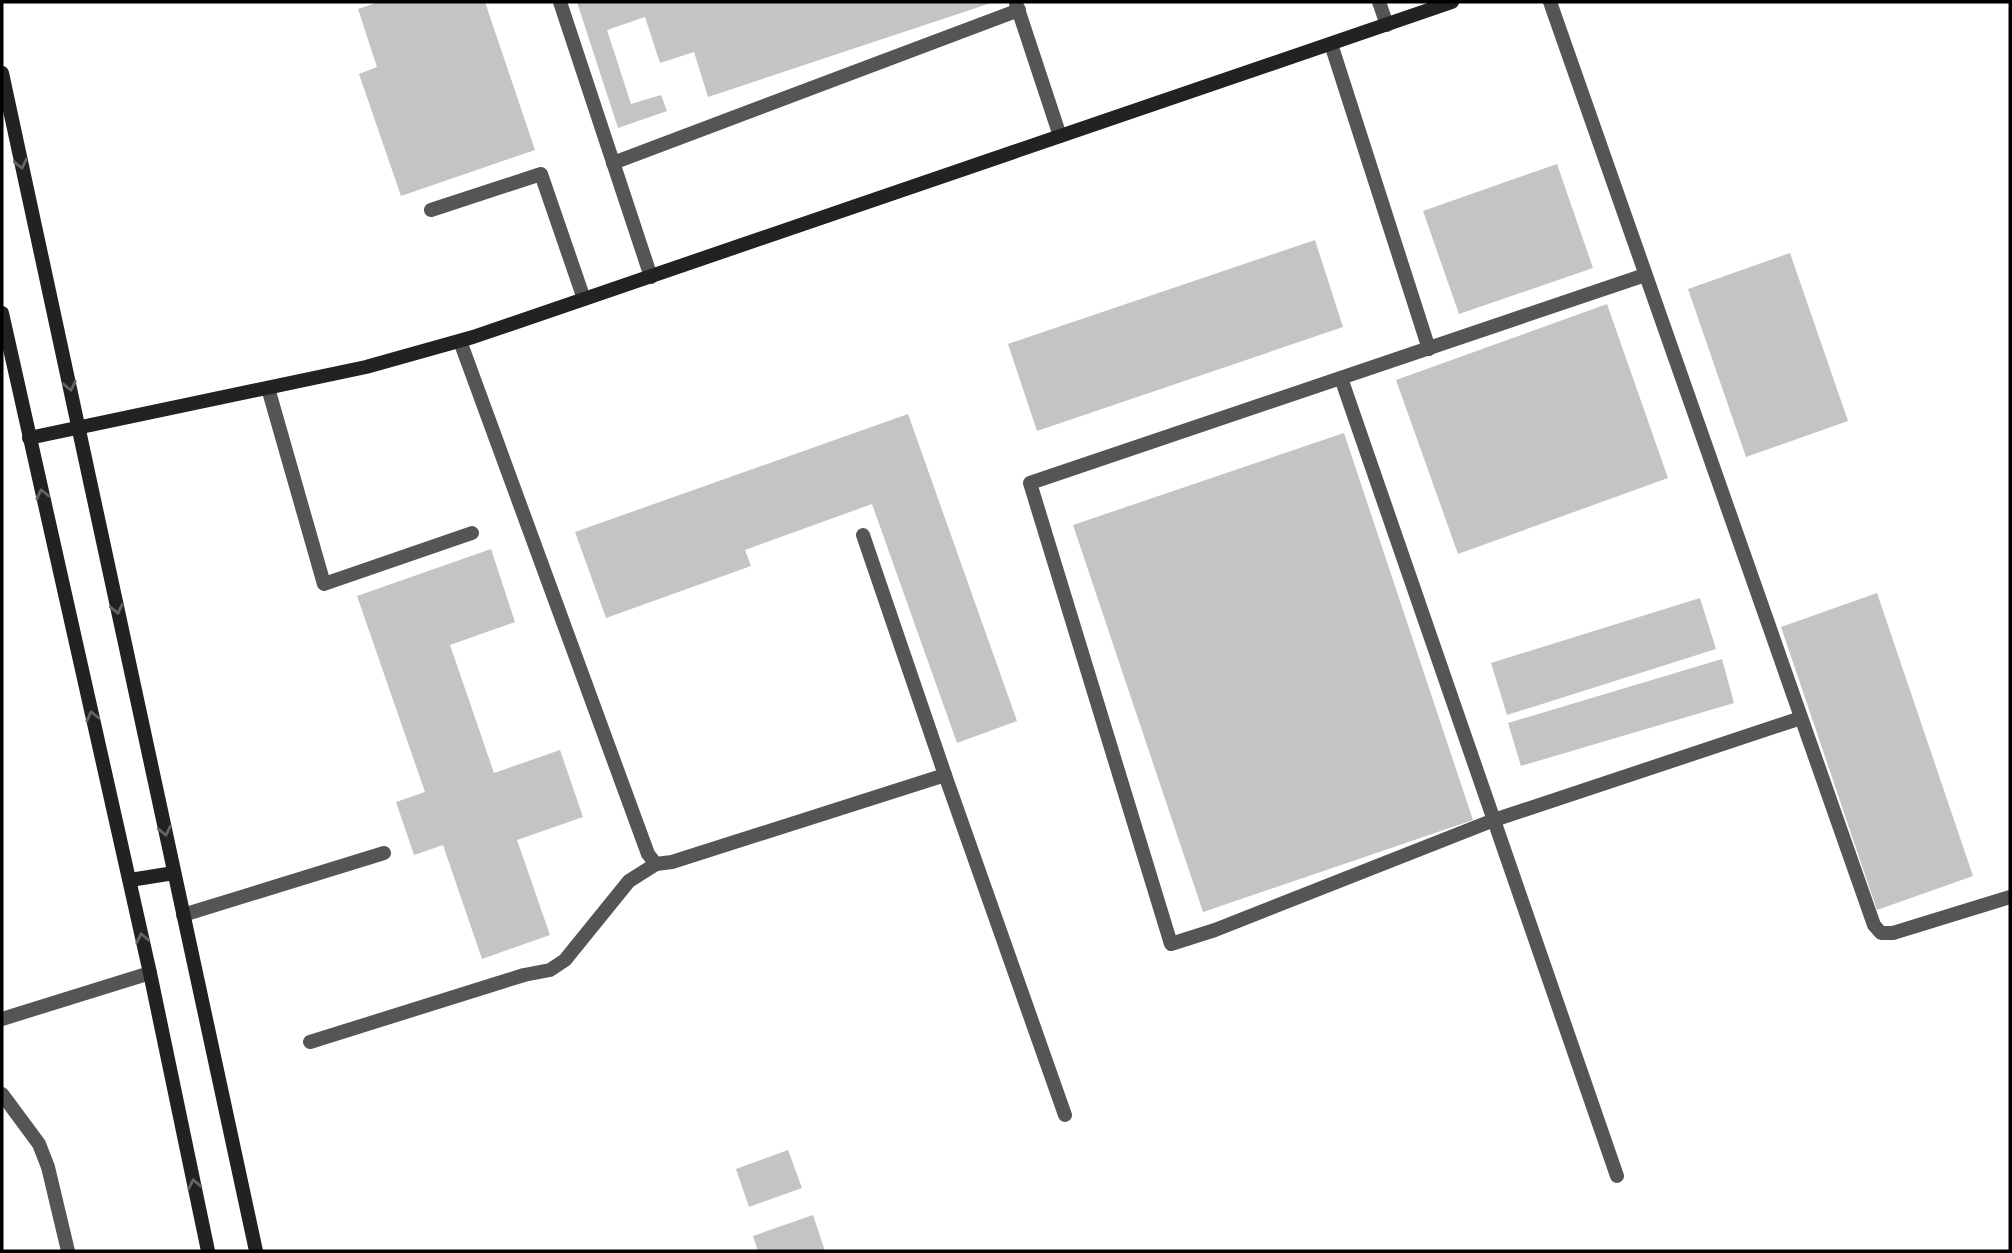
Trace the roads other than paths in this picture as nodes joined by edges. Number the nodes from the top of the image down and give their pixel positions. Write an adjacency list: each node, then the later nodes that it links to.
1 (560, 2): 10 (street)
2 (1379, 2): 6 (street)
3 (1452, 2): 6 (main road)
4 (1550, 2): 12 (street)
5 (1017, 6): 9 (street); 10 (street)
6 (1387, 25): 7 (main road)
7 (1331, 44): 9 (main road); 17 (street)
8 (2, 73): 20 (main road, one-way to 20)
9 (1060, 136): 13 (main road)
10 (614, 163): 13 (street)
11 (431, 210): 14 (street)
12 (1645, 275): 17 (street); 24 (street)
13 (651, 277): 14 (main road)
14 (584, 299): 16 (main road)
15 (2, 313): 21 (main road)
16 (460, 341): 19 (main road); 28 (street)
17 (1429, 349): 18 (street)
18 (1341, 378): 26 (street); 26 (street)
19 (268, 388): 20 (main road); 22 (street)
20 (79, 429): 21 (main road); 29 (main road, one-way to 29)
21 (29, 438): 30 (main road, one-way to 21)
22 (472, 533)
23 (863, 535): 25 (street)
24 (1801, 718): 26 (street); 31 (street)
25 (945, 775): 28 (street); 37 (street)
26 (1494, 820): 38 (street)
27 (384, 853): 32 (street)
28 (656, 864): 35 (street)
29 (174, 873): 30 (main road); 32 (main road)
30 (130, 880): 33 (main road, one-way to 30)
31 (2010, 897)
32 (183, 915): 41 (main road)
33 (150, 973): 34 (street); 40 (main road, one-way to 33)
34 (2, 1019)
35 (310, 1042)
36 (2, 1094): 39 (street)
37 (1065, 1115)
38 (1617, 1176)
39 (68, 1251)
40 (208, 1251)
41 (256, 1251)

